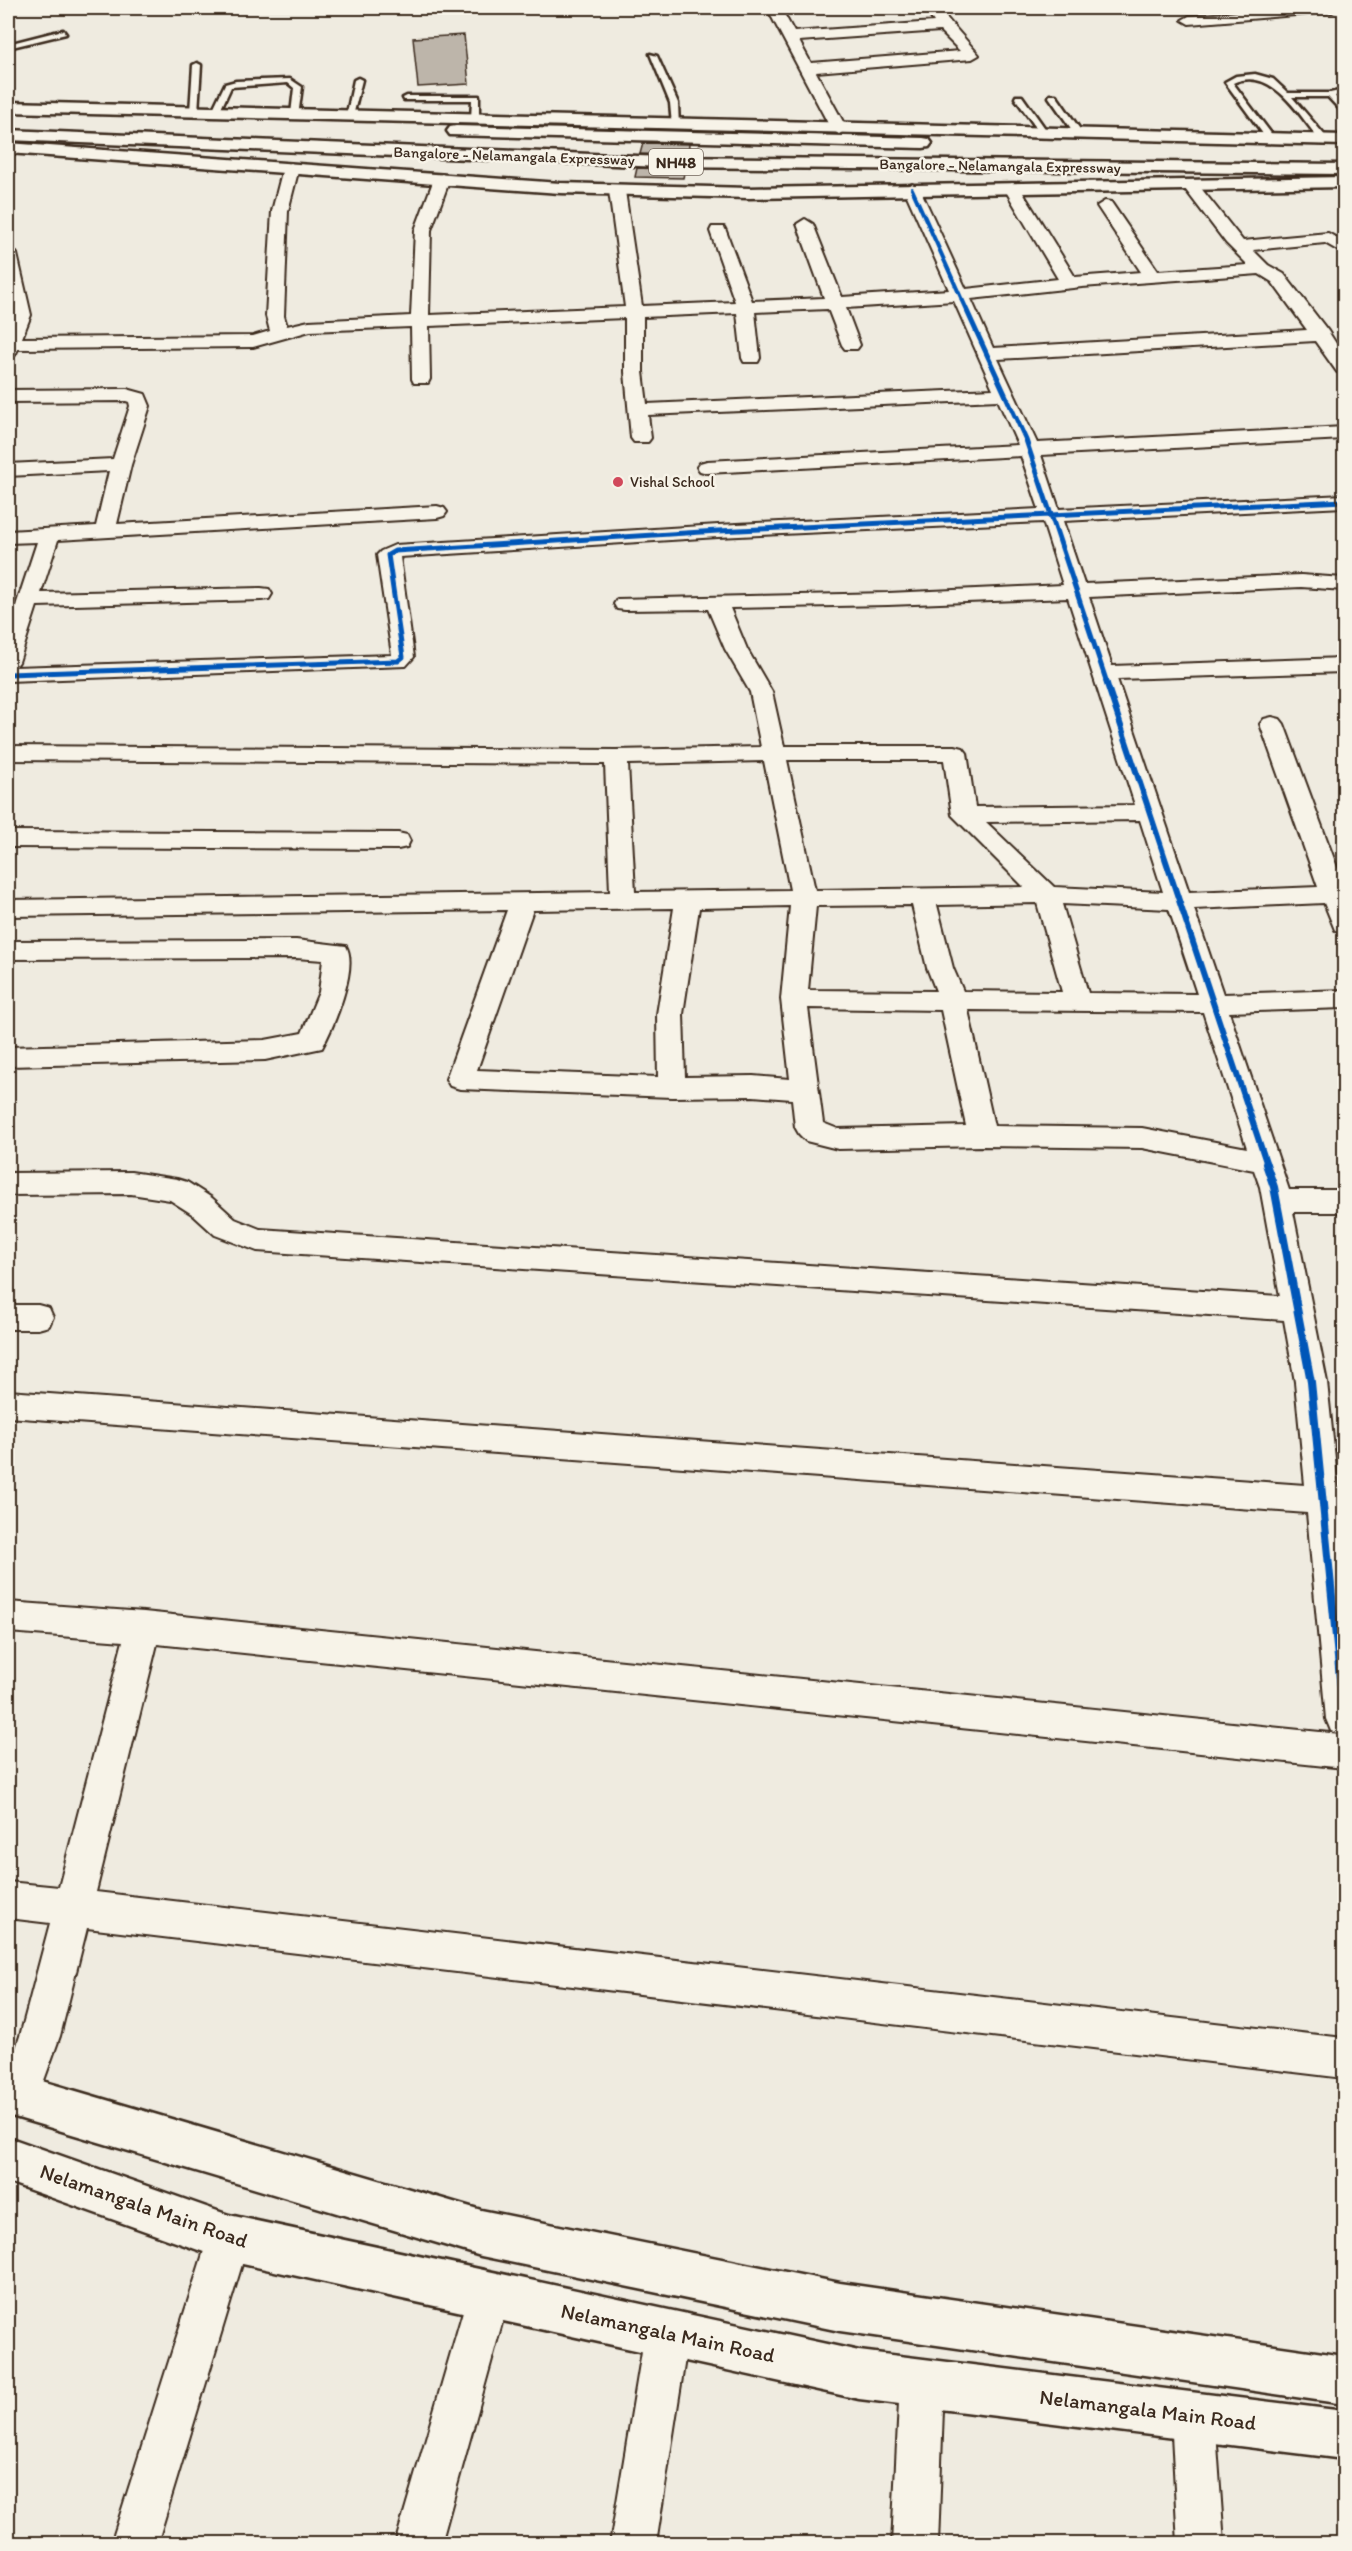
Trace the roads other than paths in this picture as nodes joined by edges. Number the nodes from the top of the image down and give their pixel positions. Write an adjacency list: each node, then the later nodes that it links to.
1 (775, 8): 7 (street)
2 (930, 8): 5 (street)
3 (1332, 8): 4 (street)
4 (1190, 20)
5 (944, 26): 7 (street); 11 (street)
6 (63, 32): 8 (lane)
7 (790, 37): 11 (street)
8 (8, 46)
9 (653, 56): 27 (lane)
10 (197, 65): 20 (lane)
11 (807, 68): 28 (street)
12 (358, 80): 24 (lane)
13 (1344, 92): 15 (lane)
14 (1284, 95): 15 (lane); 32 (lane); 33 (lane)
15 (1330, 95): 21 (lane)
16 (406, 98): 26 (lane)
17 (1019, 98): 29 (lane)
18 (1053, 98): 31 (lane)
19 (8, 107): 20 (main road)
20 (194, 112): 22 (main road)
21 (1344, 112)
22 (214, 113): 23 (main road); 23 (lane)
23 (295, 114): 24 (main road)
24 (349, 116): 26 (main road)
25 (8, 118): 36 (main road, Bangalore - Nelamangala Expressway / NH48)
26 (475, 119): 27 (main road)
27 (676, 125): 28 (main road)
28 (839, 129): 29 (main road)
29 (1044, 134): 31 (main road)
30 (8, 135): 38 (main road, Bangalore - Nelamangala Expressway / NH48)
31 (1080, 135): 32 (main road)
32 (1272, 140): 33 (main road)
33 (1324, 140): 34 (main road)
34 (1344, 140)
35 (8, 148): 37 (main road)
36 (1344, 152)
37 (291, 168): 39 (main road); 60 (street)
38 (1344, 169)
39 (442, 179): 44 (main road); 59 (street)
40 (1344, 182): 41 (main road)
41 (1190, 185): 42 (main road); 48 (street)
42 (1012, 188): 43 (main road); 54 (street)
43 (912, 189): 44 (main road); 55 (street)
44 (617, 190): 58 (street)
45 (1105, 206): 53 (street)
46 (805, 224): 56 (street)
47 (718, 231): 57 (street)
48 (1241, 246): 49 (street); 51 (street)
49 (1344, 249)
50 (8, 254): 52 (street)
51 (1263, 269): 53 (street); 61 (street)
52 (10, 274): 63 (street)
53 (1153, 277): 54 (street)
54 (1070, 284): 55 (street)
55 (960, 295): 56 (street); 64 (street)
56 (836, 303): 57 (street); 62 (street)
57 (745, 306): 58 (street); 65 (street)
58 (634, 310): 59 (street); 70 (street)
59 (420, 322): 60 (street); 67 (street)
60 (280, 333): 63 (street)
61 (1322, 335): 64 (street); 66 (street)
62 (851, 345)
63 (8, 346)
64 (987, 354): 68 (street)
65 (751, 358)
66 (1344, 368)
67 (421, 379)
68 (1005, 394): 70 (street); 73 (street)
69 (8, 396): 74 (street)
70 (638, 410): 72 (street)
71 (1344, 433): 73 (street)
72 (641, 438)
73 (1030, 450): 75 (street); 79 (street)
74 (121, 465): 76 (street); 80 (street)
75 (707, 467)
76 (8, 470)
77 (1344, 501): 79 (street)
78 (437, 512): 80 (street)
79 (1052, 516): 84 (street); 91 (street)
80 (105, 531): 81 (street)
81 (50, 534): 82 (street); 86 (street)
82 (8, 537)
83 (1344, 584): 84 (street)
84 (1077, 592): 87 (street); 92 (street)
85 (261, 594): 86 (street)
86 (28, 600): 89 (street)
87 (716, 602): 88 (street); 95 (street)
88 (625, 604)
89 (8, 662)
90 (1344, 665): 92 (street)
91 (8, 674)
92 (1104, 674): 97 (street)
93 (1272, 724): 102 (street)
94 (8, 753): 96 (street)
95 (775, 753): 96 (street); 98 (street); 104 (street)
96 (616, 757): 106 (street)
97 (1149, 812): 98 (street); 108 (street)
98 (964, 815): 101 (street)
99 (8, 839): 100 (street)
100 (398, 841)
101 (1047, 895): 103 (street); 108 (street); 115 (street)
102 (1339, 895): 108 (street); 110 (street)
103 (921, 896): 104 (street); 112 (street)
104 (804, 898): 105 (street); 113 (street)
105 (688, 899): 106 (street); 118 (street)
106 (623, 900): 107 (street)
107 (523, 901): 109 (street); 118 (street)
108 (1179, 901): 116 (street)
109 (8, 908)
110 (1344, 924)
111 (8, 950): 117 (street)
112 (952, 998): 113 (street); 115 (street); 120 (street)
113 (794, 999): 119 (street)
114 (1344, 999): 116 (street)
115 (1077, 1000): 116 (street)
116 (1213, 1002): 121 (street)
117 (8, 1057)
118 (672, 1088): 119 (street)
119 (804, 1090): 120 (street)
120 (982, 1136): 121 (street)
121 (1266, 1162): 124 (street)
122 (8, 1184): 125 (street)
123 (1344, 1201): 124 (street)
124 (1277, 1202): 125 (street)
125 (1298, 1310): 129 (street)
126 (8, 1317): 127 (street)
127 (38, 1317)
128 (8, 1404): 129 (street)
129 (1334, 1502): 132 (street)
130 (8, 1617): 131 (street)
131 (144, 1627): 133 (street); 135 (street)
132 (1344, 1719)
133 (1344, 1751)
134 (8, 1900): 135 (street)
135 (73, 1909): 136 (street); 137 (street)
136 (1344, 2058)
137 (13, 2095): 142 (main road)
138 (8, 2160): 139 (main road, Nelamangala Main Road)
139 (229, 2238): 140 (main road, Nelamangala Main Road); 146 (street)
140 (489, 2294): 141 (main road, Nelamangala Main Road); 147 (street)
141 (667, 2333): 143 (main road, Nelamangala Main Road); 148 (street)
142 (1344, 2380)
143 (922, 2382): 144 (main road, Nelamangala Main Road); 149 (street)
144 (1193, 2416): 145 (main road, Nelamangala Main Road); 150 (street)
145 (1344, 2435)
146 (134, 2544)
147 (418, 2544)
148 (633, 2544)
149 (915, 2544)
150 (1201, 2544)

